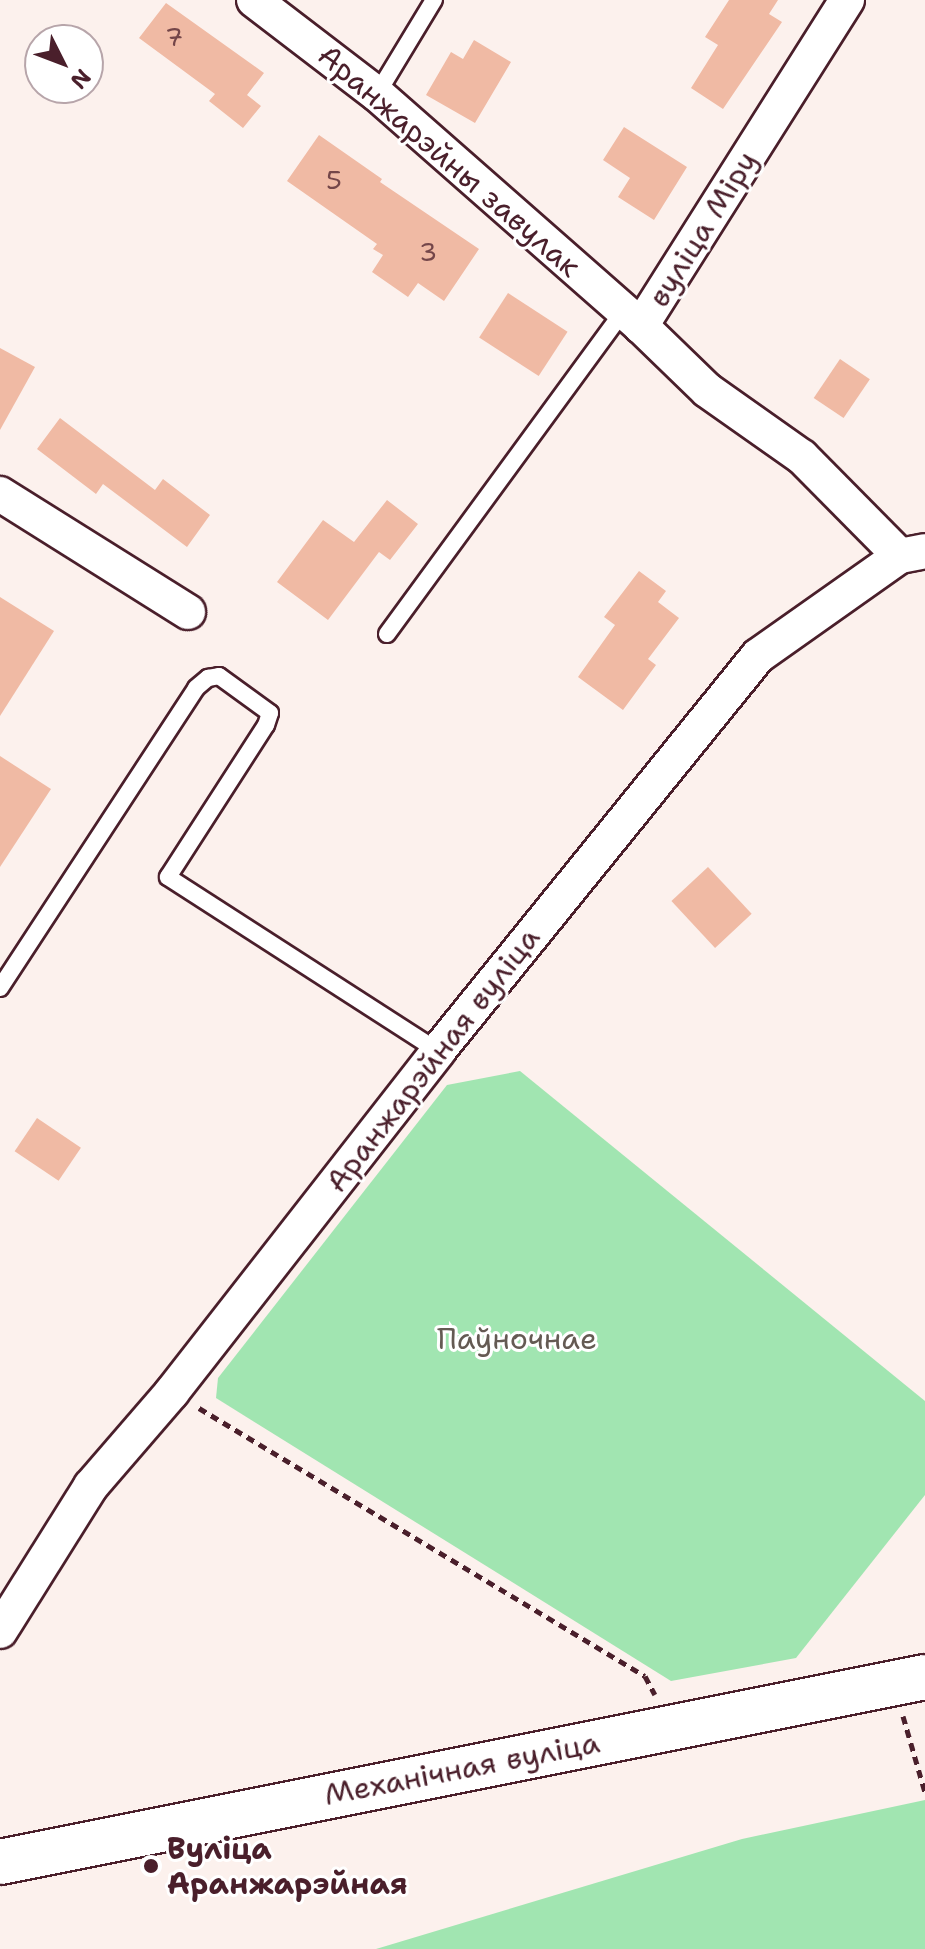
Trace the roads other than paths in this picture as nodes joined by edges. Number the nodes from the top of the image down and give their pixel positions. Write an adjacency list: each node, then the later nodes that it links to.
1 (254, 0): 4 (street, Аранжарэйны завулак)
2 (434, 0): 4 (lane)
3 (847, 0): 5 (street, вуліца Міру)
4 (377, 94): 5 (street, Аранжарэйны завулак)
5 (632, 319): 7 (street, вуліца Міру); 9 (lane)
6 (0, 494): 8 (street)
7 (913, 554): 11 (street, Аранжарэйная вуліца)
8 (188, 612)
9 (387, 634)
10 (0, 988): 11 (lane)
11 (438, 1051): 12 (street, Аранжарэйная вуліца)
12 (0, 1631)
13 (910, 1681): 14 (street, Механічная вуліца)
14 (0, 1862)

